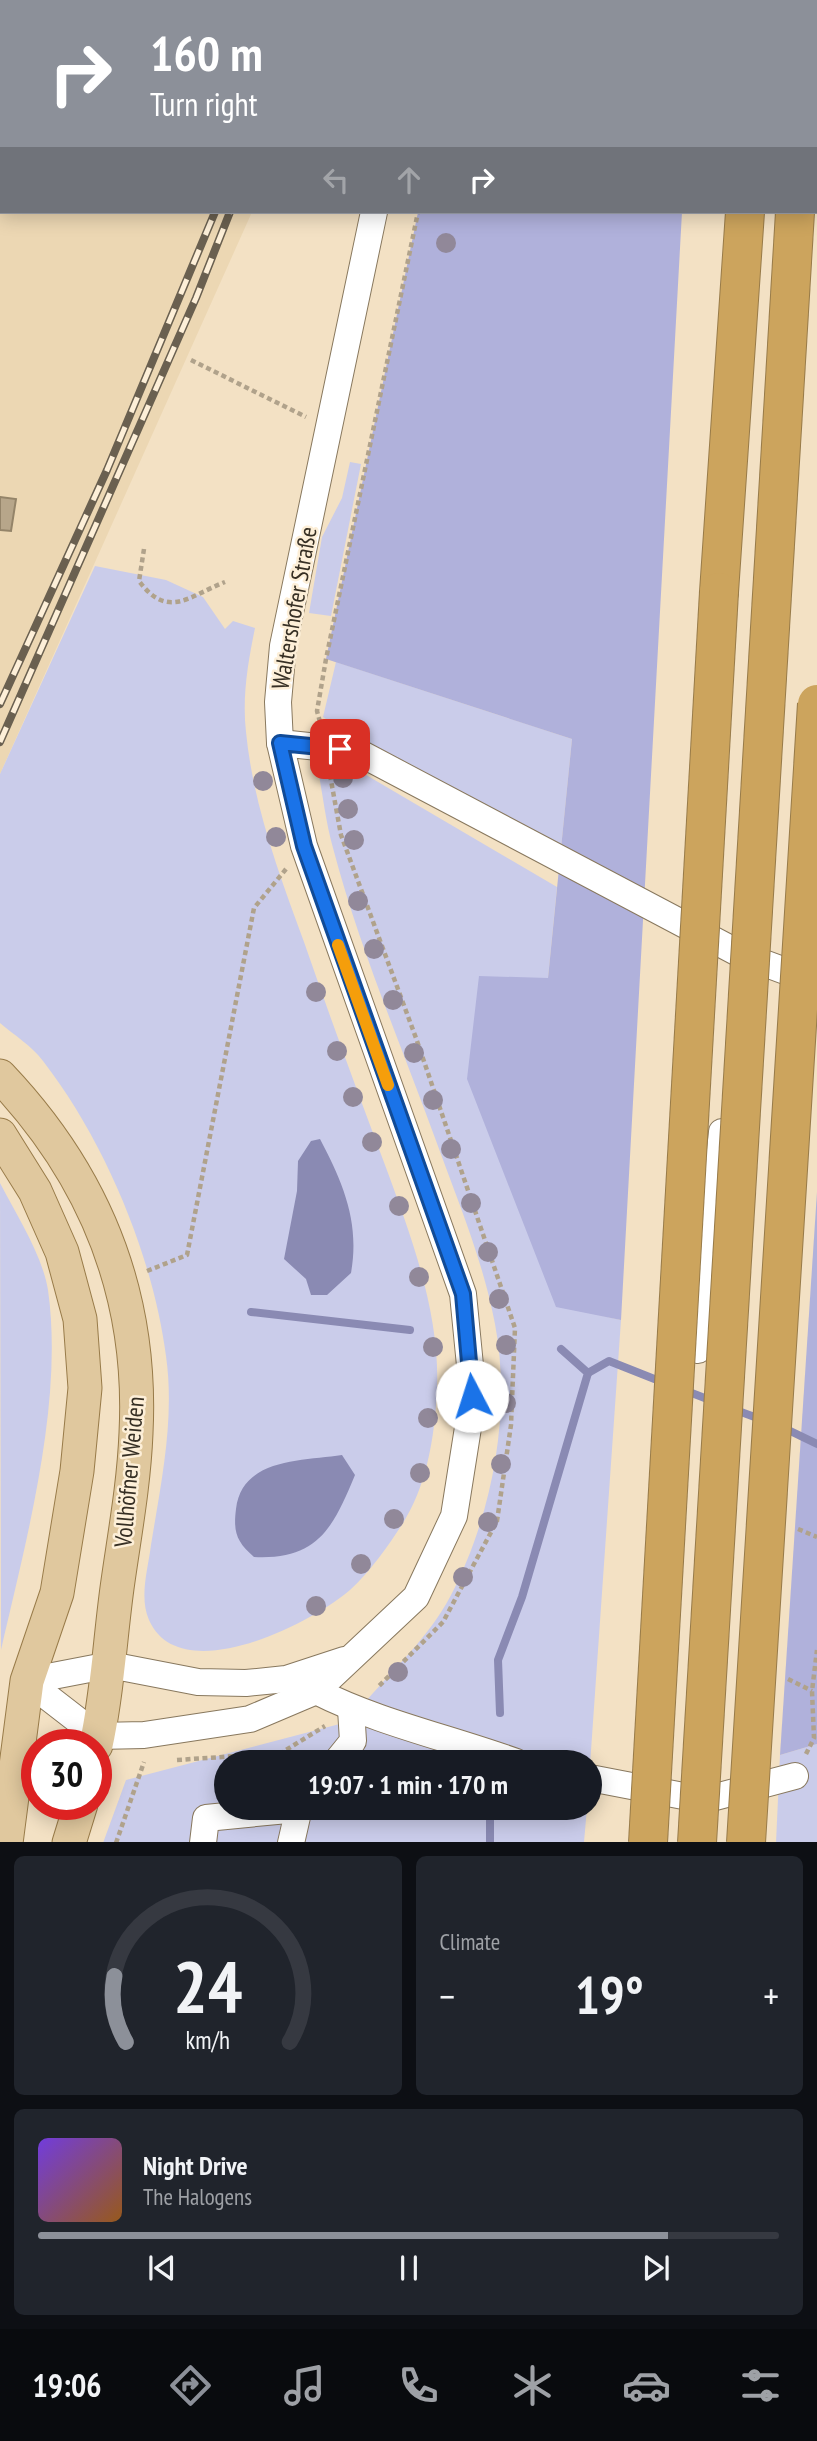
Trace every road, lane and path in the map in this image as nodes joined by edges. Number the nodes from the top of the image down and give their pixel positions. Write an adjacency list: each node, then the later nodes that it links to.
1 (374, 214): 7 (street, Waltershofer Straße)
2 (418, 214): 12 (path)
3 (744, 214): 41 (highway, bridge)
4 (778, 214): 14 (street)
5 (795, 214): 42 (highway, bridge)
6 (191, 360): 7 (path)
7 (329, 428): 11 (street, Waltershofer Straße)
8 (144, 549): 9 (path)
9 (225, 582)
10 (817, 704): 43 (highway, bridge)
11 (280, 743): 12 (street); 13 (street, Waltershofer Straße)
12 (324, 747): 14 (street); 20 (path)
13 (304, 846): 18 (path); 22 (street, Waltershofer Straße)
14 (742, 955): 15 (street); 19 (street)
15 (817, 983)
16 (0, 1076): 18 (main road, Vollhöfner Weiden)
17 (0, 1135): 24 (main road, Vollhöfner Weiden)
18 (121, 1283): 23 (main road, Vollhöfner Weiden)
19 (698, 1350)
20 (511, 1426)
21 (817, 1650): 32 (path)
22 (353, 1657): 23 (street, Waltershofer Straße); 25 (street, Waltershofer Straße)
23 (110, 1665): 24 (street, Waltershofer Straße); 28 (main road, Vollhöfner Weiden)
24 (27, 1681): 27 (street); 37 (main road)
25 (316, 1691): 26 (street); 29 (street, Waltershofer Straße)
26 (351, 1709): 30 (street); 31 (street)
27 (84, 1729)
28 (99, 1729)
29 (112, 1738)
30 (346, 1750)
31 (483, 1750)
32 (794, 1776): 33 (street)
33 (602, 1780)
34 (214, 1817): 39 (street)
35 (76, 1820): 38 (main road)
36 (296, 1820): 40 (street)
37 (6, 1842)
38 (69, 1842)
39 (202, 1842)
40 (291, 1842)
41 (648, 1842)
42 (697, 1842)
43 (746, 1842)

